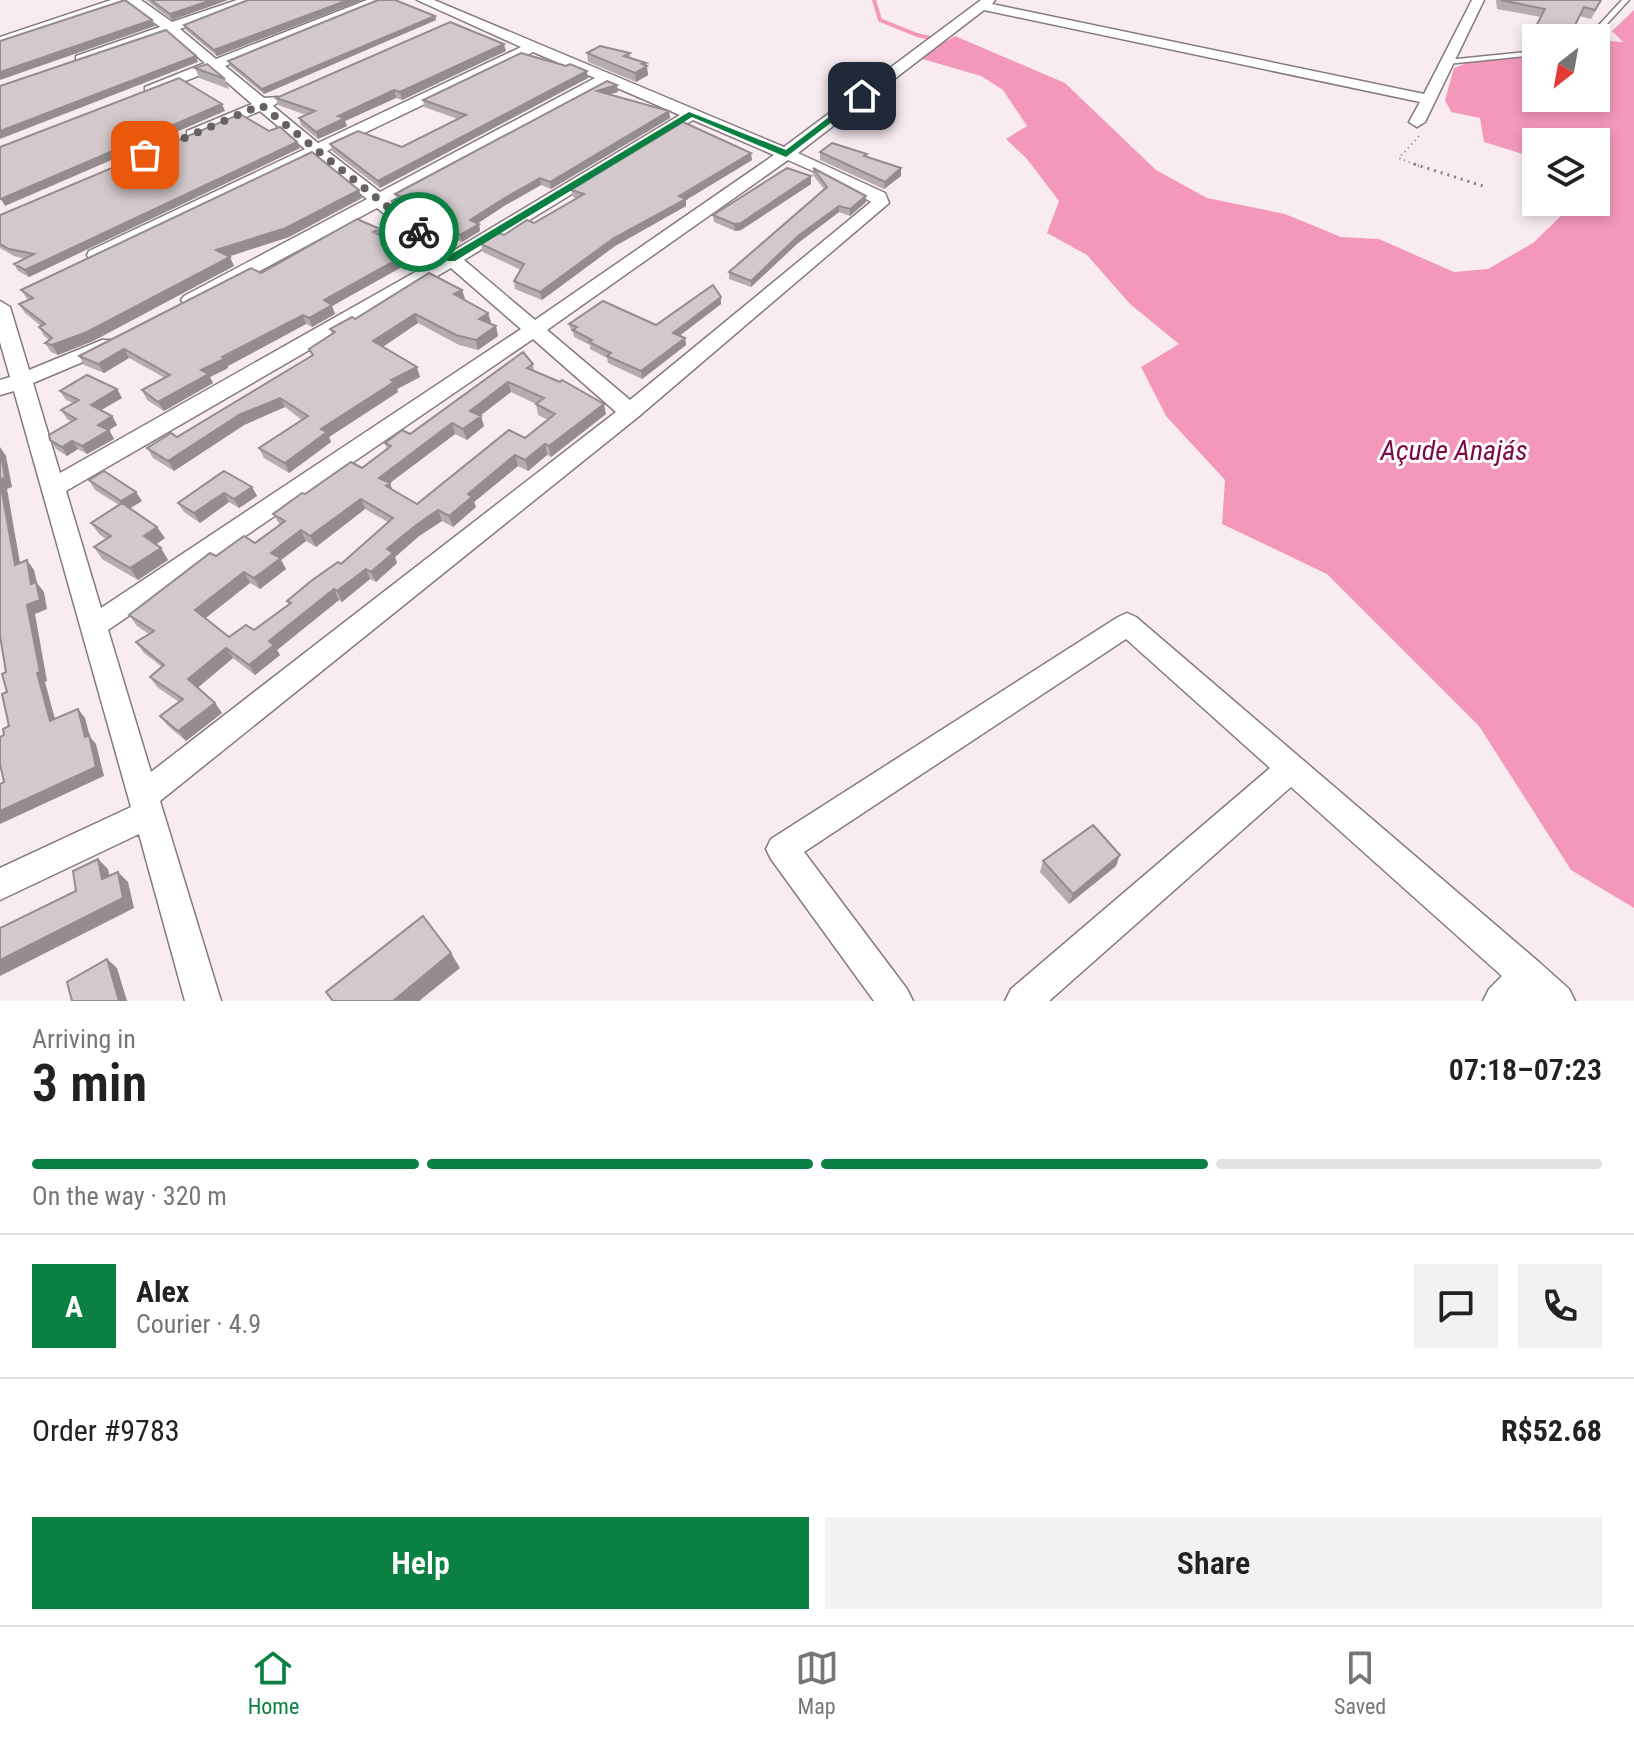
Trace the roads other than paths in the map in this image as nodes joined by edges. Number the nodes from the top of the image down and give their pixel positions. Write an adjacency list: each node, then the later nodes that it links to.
1 (124, 0): 13 (street)
2 (133, 0): 11 (street)
3 (249, 0): 11 (street)
4 (379, 0): 18 (street)
5 (423, 0): 9 (street)
6 (1478, 0): 16 (street)
7 (1626, 0): 10 (lane)
8 (985, 3): 22 (street); 28 (street)
9 (463, 16): 12 (street); 14 (street)
10 (1603, 24)
11 (171, 28): 17 (street); 18 (street)
12 (434, 29)
13 (0, 42)
14 (534, 46): 19 (street); 27 (street)
15 (1522, 54): 16 (lane)
16 (1447, 62): 22 (street)
17 (71, 63)
18 (215, 65): 21 (street); 23 (street)
19 (607, 78): 24 (street); 29 (street)
20 (290, 92): 23 (street)
21 (129, 98)
22 (1428, 99): 25 (street)
23 (261, 105): 26 (street); 27 (street)
24 (692, 114): 28 (street); 30 (street)
25 (1417, 122)
26 (174, 143)
27 (315, 149): 29 (street); 31 (street)
28 (786, 154): 34 (street); 37 (street)
29 (378, 199): 30 (street); 33 (street)
30 (452, 259): 34 (street); 38 (street)
31 (86, 260)
32 (5, 301): 36 (street)
33 (176, 308)
34 (532, 331): 37 (street); 39 (street)
35 (124, 336): 36 (street)
36 (10, 385): 38 (street)
37 (630, 412): 41 (street)
38 (53, 488): 39 (street)
39 (94, 626): 41 (street)
40 (1291, 768): 43 (street); 45 (street); 46 (street)
41 (146, 805): 42 (street); 44 (street)
42 (0, 884)
43 (1528, 975): 47 (street); 48 (street)
44 (203, 1001)
45 (895, 1001)
46 (1023, 1001)
47 (1501, 1001)
48 (1557, 1001)

